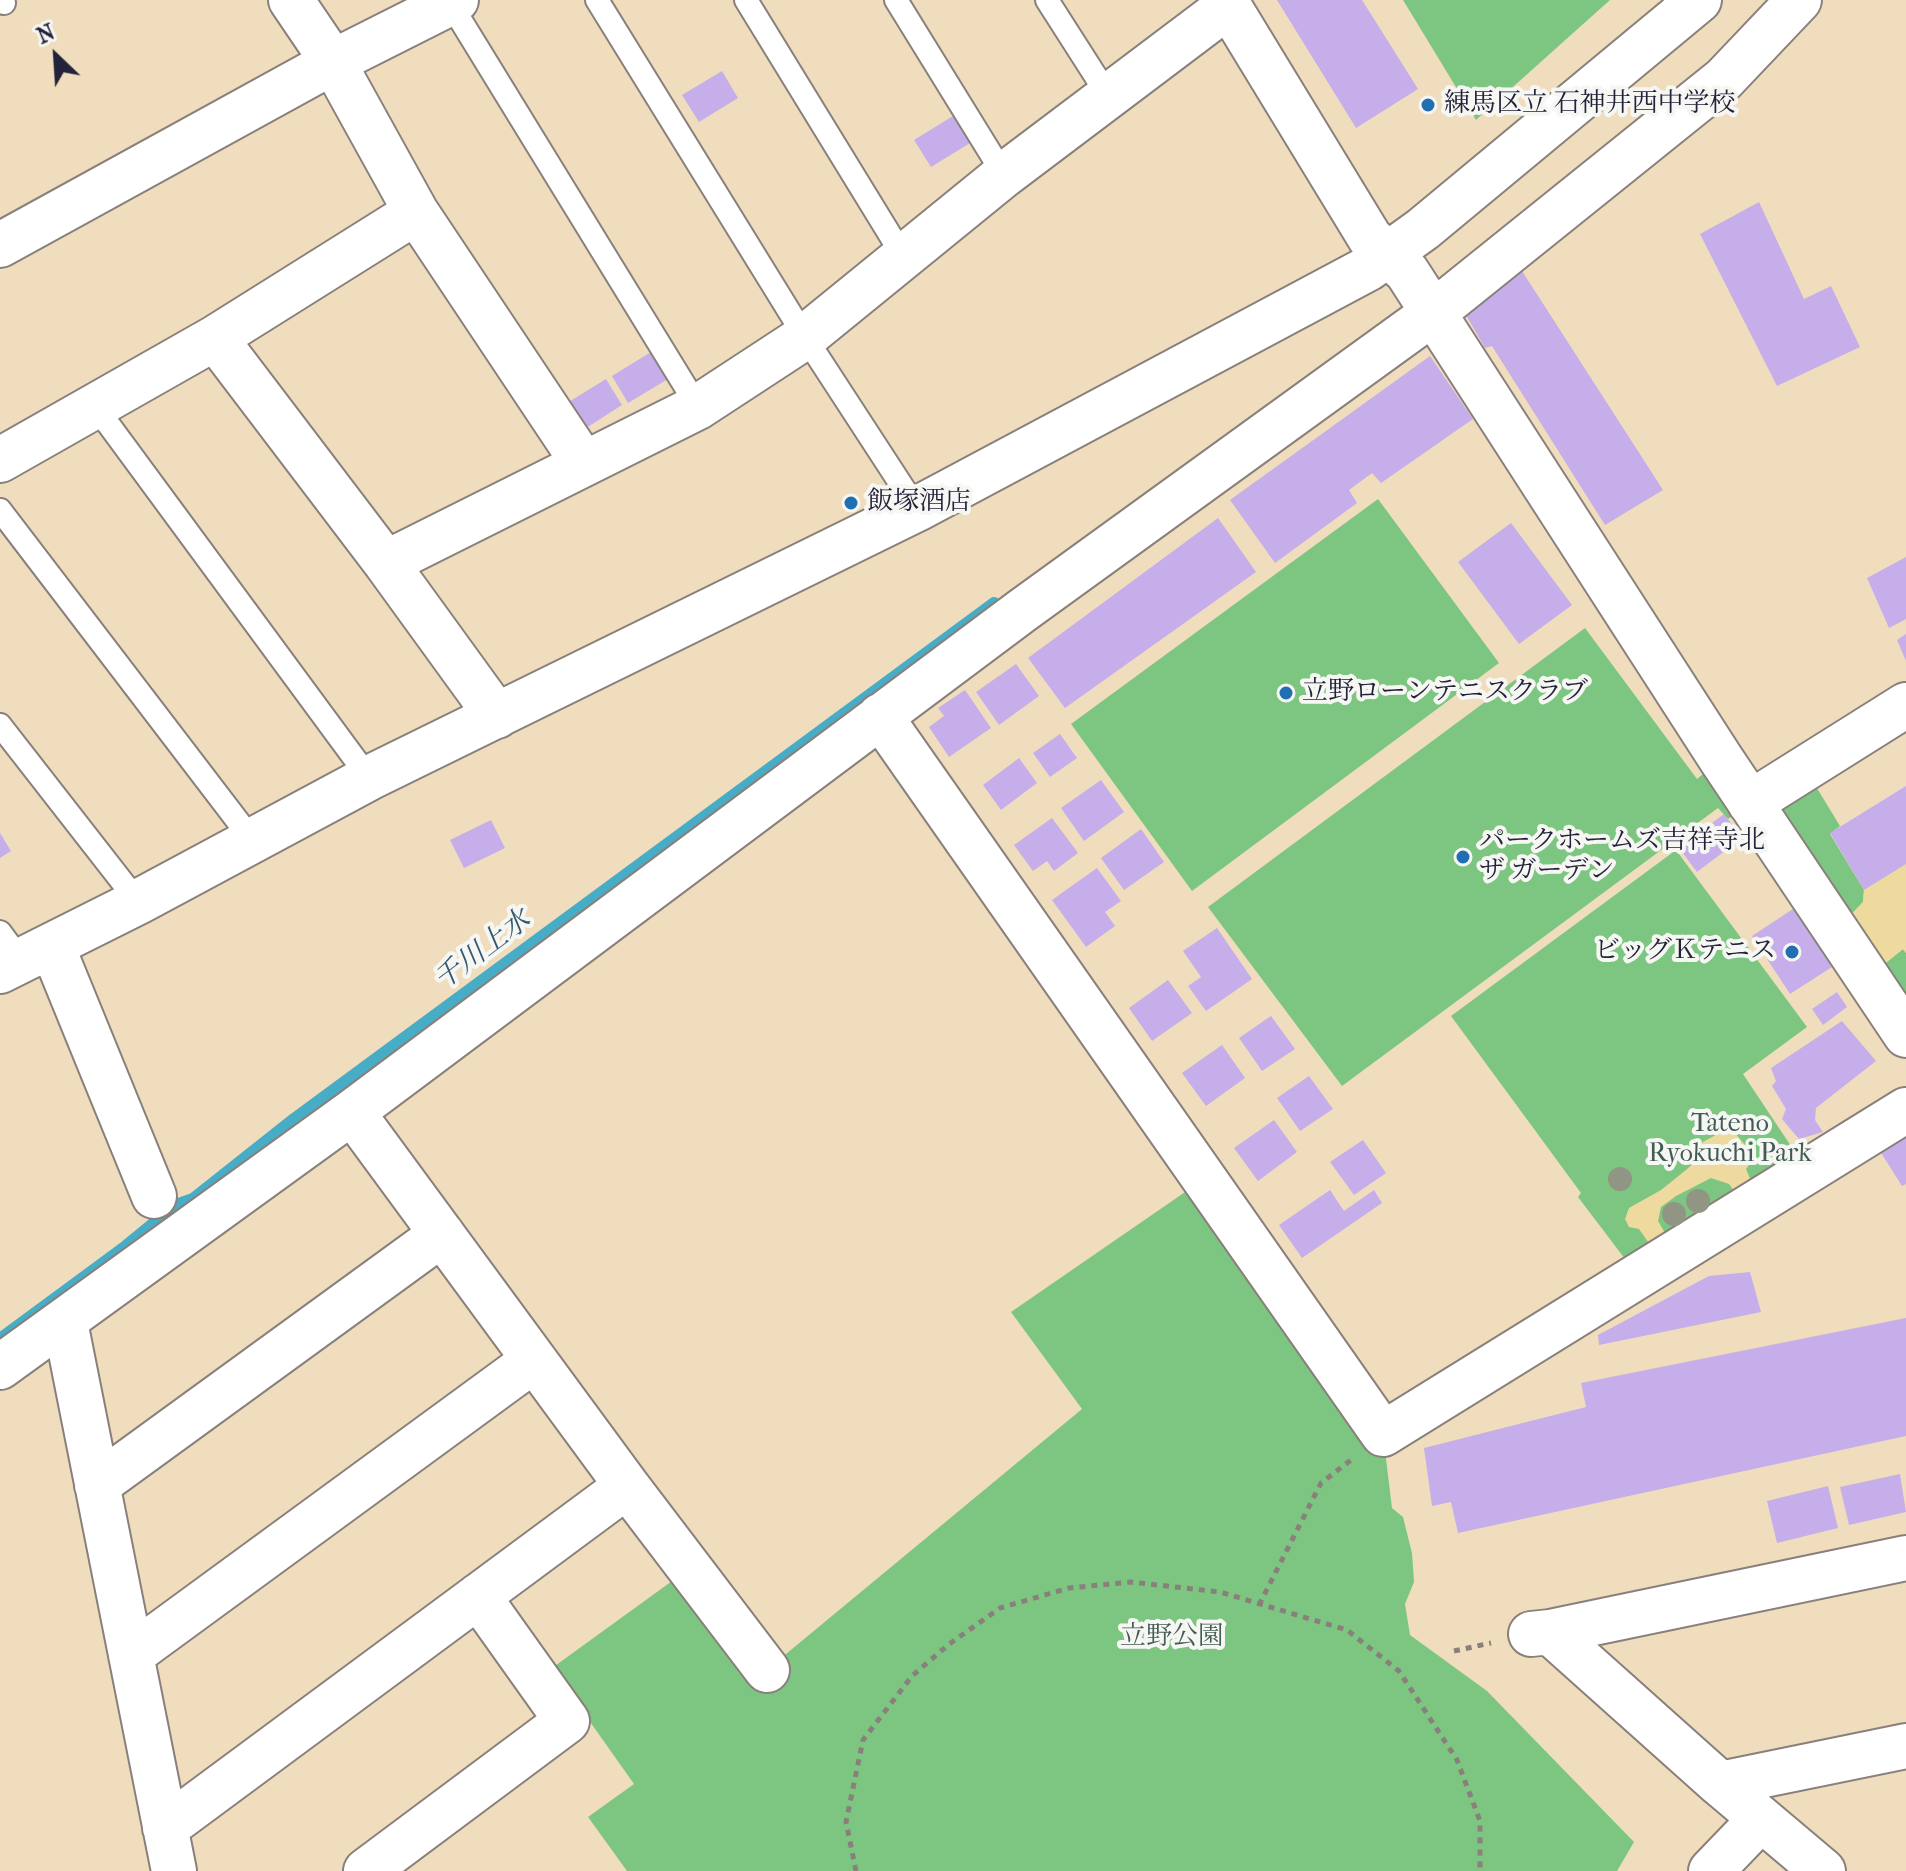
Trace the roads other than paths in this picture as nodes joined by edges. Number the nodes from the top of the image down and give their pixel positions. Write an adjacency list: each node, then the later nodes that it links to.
1 (291, 0): 10 (street)
2 (597, 0): 18 (lane)
3 (746, 0): 16 (lane)
4 (896, 0): 12 (lane)
5 (1047, 0): 11 (lane)
6 (1699, 0): 15 (street)
7 (1799, 0): 17 (street)
8 (453, 1): 10 (street); 21 (lane)
9 (1226, 3): 11 (street); 15 (street)
10 (333, 62): 13 (street); 14 (street)
11 (1109, 97): 12 (street)
12 (1004, 175): 16 (street)
13 (416, 212): 19 (street); 23 (street)
14 (0, 245)
15 (1390, 255): 17 (street); 24 (street)
16 (903, 256): 18 (street)
17 (1433, 313): 29 (street); 32 (street)
18 (805, 337): 21 (street); 24 (lane)
19 (215, 338): 20 (street); 26 (street)
20 (95, 406): 22 (street); 31 (lane)
21 (698, 407): 23 (street)
22 (0, 460)
23 (584, 464): 26 (street)
24 (917, 509): 28 (street)
25 (0, 510): 33 (lane)
26 (386, 563): 28 (street)
27 (1906, 705): 32 (street)
28 (497, 716): 31 (street)
29 (880, 716): 37 (street); 38 (street)
30 (0, 725): 34 (lane)
31 (369, 778): 33 (street)
32 (1750, 803): 36 (street)
33 (253, 841): 34 (street)
34 (138, 902): 35 (street)
35 (19, 953): 39 (street)
36 (1906, 1035)
37 (1906, 1110)
38 (352, 1112): 40 (street); 41 (street)
39 (154, 1196)
40 (442, 1234): 42 (street); 44 (street)
41 (65, 1322): 43 (street); 44 (street)
42 (534, 1360): 45 (street); 48 (street)
43 (0, 1367)
44 (97, 1485): 48 (street)
45 (627, 1486): 47 (street); 49 (street)
46 (1906, 1558): 51 (street)
47 (478, 1596): 53 (street); 55 (street)
48 (131, 1655): 53 (street)
49 (767, 1670)
50 (1906, 1746): 51 (street)
51 (1720, 1784): 52 (street)
52 (1761, 1819): 56 (street); 57 (street)
53 (165, 1828): 54 (street)
54 (174, 1871)
55 (366, 1871)
56 (1711, 1871)
57 (1823, 1871)

